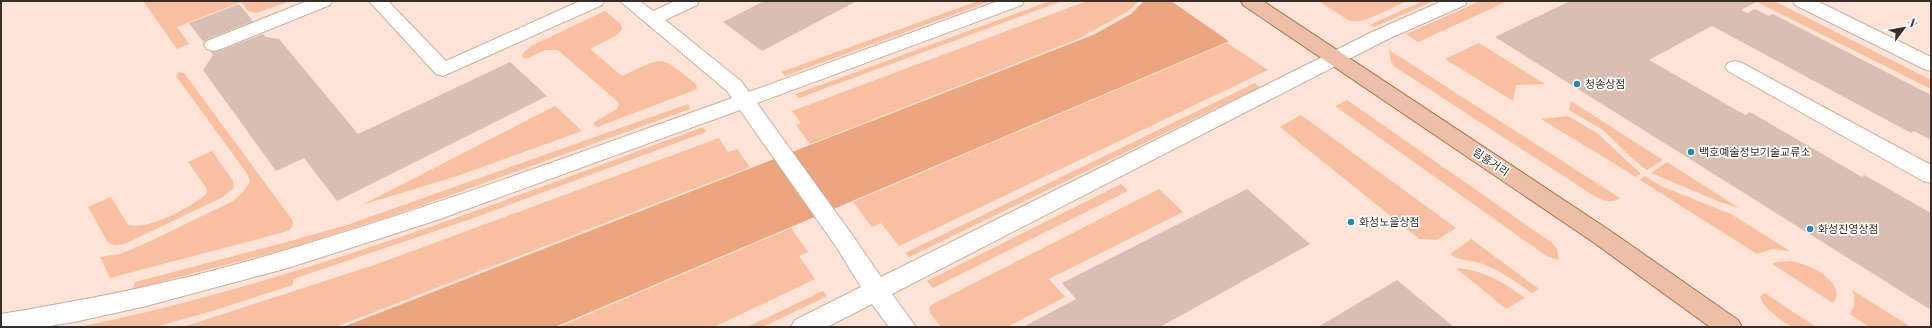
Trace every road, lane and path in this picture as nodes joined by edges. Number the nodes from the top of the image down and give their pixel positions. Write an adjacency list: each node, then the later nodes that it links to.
1 (323, 1): 11 (street)
2 (378, 1): 3 (street)
3 (595, 1)
4 (629, 1): 10 (street)
5 (690, 1): 10 (street)
6 (1015, 1): 15 (street)
7 (1250, 1): 12 (main road, 림흥거리)
8 (1458, 1): 12 (street)
9 (1802, 1): 13 (street)
10 (652, 20): 15 (street)
11 (214, 45)
12 (1337, 59): 17 (street); 21 (main road, 림흥거리)
13 (1931, 65)
14 (1735, 67): 16 (street)
15 (744, 101): 17 (street); 18 (street)
16 (1931, 175)
17 (877, 292): 19 (street); 20 (street)
18 (1, 324)
19 (804, 327)
20 (903, 327)
21 (1729, 327)

